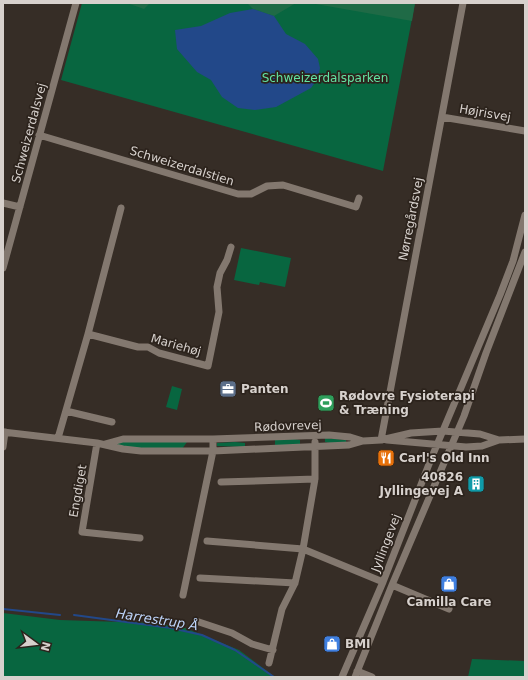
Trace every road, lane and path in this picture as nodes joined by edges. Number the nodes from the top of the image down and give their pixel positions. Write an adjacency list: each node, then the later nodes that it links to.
1 (76, 3): 5 (street, Schweizerdalsvej)
2 (463, 3): 3 (street, Nørregårdsvej)
3 (442, 117): 4 (street, Højrisvej); 24 (street, Nørregårdsvej)
4 (525, 131)
5 (39, 135): 6 (street, Schweizerdalstien); 8 (street, Schweizerdalsvej)
6 (359, 198)
7 (3, 202): 8 (street)
8 (20, 207): 13 (street, Schweizerdalsvej)
9 (121, 208): 14 (street)
10 (525, 215): 17 (street, Jyllingevej)
11 (231, 247): 14 (street, Mariehøj)
12 (525, 252): 19 (street, Jyllingevej)
13 (3, 268)
14 (88, 334): 15 (street)
15 (66, 411): 16 (street); 21 (street)
16 (112, 422)
17 (443, 430): 19 (street, Rødovrevej); 24 (street, Rødovrevej); 29 (street, Jyllingevej)
18 (4, 432): 21 (street, Rødovrevej); 32 (street)
19 (457, 432): 25 (street, Rødovrevej); 31 (street, Jyllingevej)
20 (314, 436): 23 (street, Rødovrevej); 26 (street, Rødovrevej); 30 (street)
21 (58, 438): 27 (street, Rødovrevej)
22 (525, 439): 25 (street, Rødovrevej)
23 (213, 440): 28 (street, Rødovrevej); 33 (street)
24 (381, 440): 26 (street, Rødovrevej); 29 (street, Rødovrevej)
25 (500, 440): 31 (street, Rødovrevej)
26 (363, 441): 30 (street, Rødovrevej)
27 (97, 443): 28 (street, Rødovrevej); 36 (street, Engdiget)
28 (105, 444): 33 (street, Rødovrevej)
29 (437, 445): 31 (street, Rødovrevej); 40 (street, Jyllingevej)
30 (316, 446): 33 (street, Rødovrevej); 34 (street)
31 (451, 446): 42 (street, Jyllingevej)
32 (3, 447)
33 (213, 451): 43 (street)
34 (315, 480): 35 (street); 38 (street)
35 (221, 482)
36 (140, 538)
37 (207, 541): 38 (street)
38 (303, 549): 40 (street); 41 (street)
39 (200, 578): 41 (street)
40 (383, 582): 49 (street, Jyllingevej)
41 (295, 584): 46 (street)
42 (392, 586): 44 (street, Jyllingevej); 48 (street, Jyllingevej)
43 (183, 595)
44 (449, 609)
45 (196, 621): 46 (street)
46 (273, 650): 47 (street)
47 (270, 663)
48 (356, 674): 50 (street, Jyllingevej)
49 (342, 677)
50 (372, 677)

